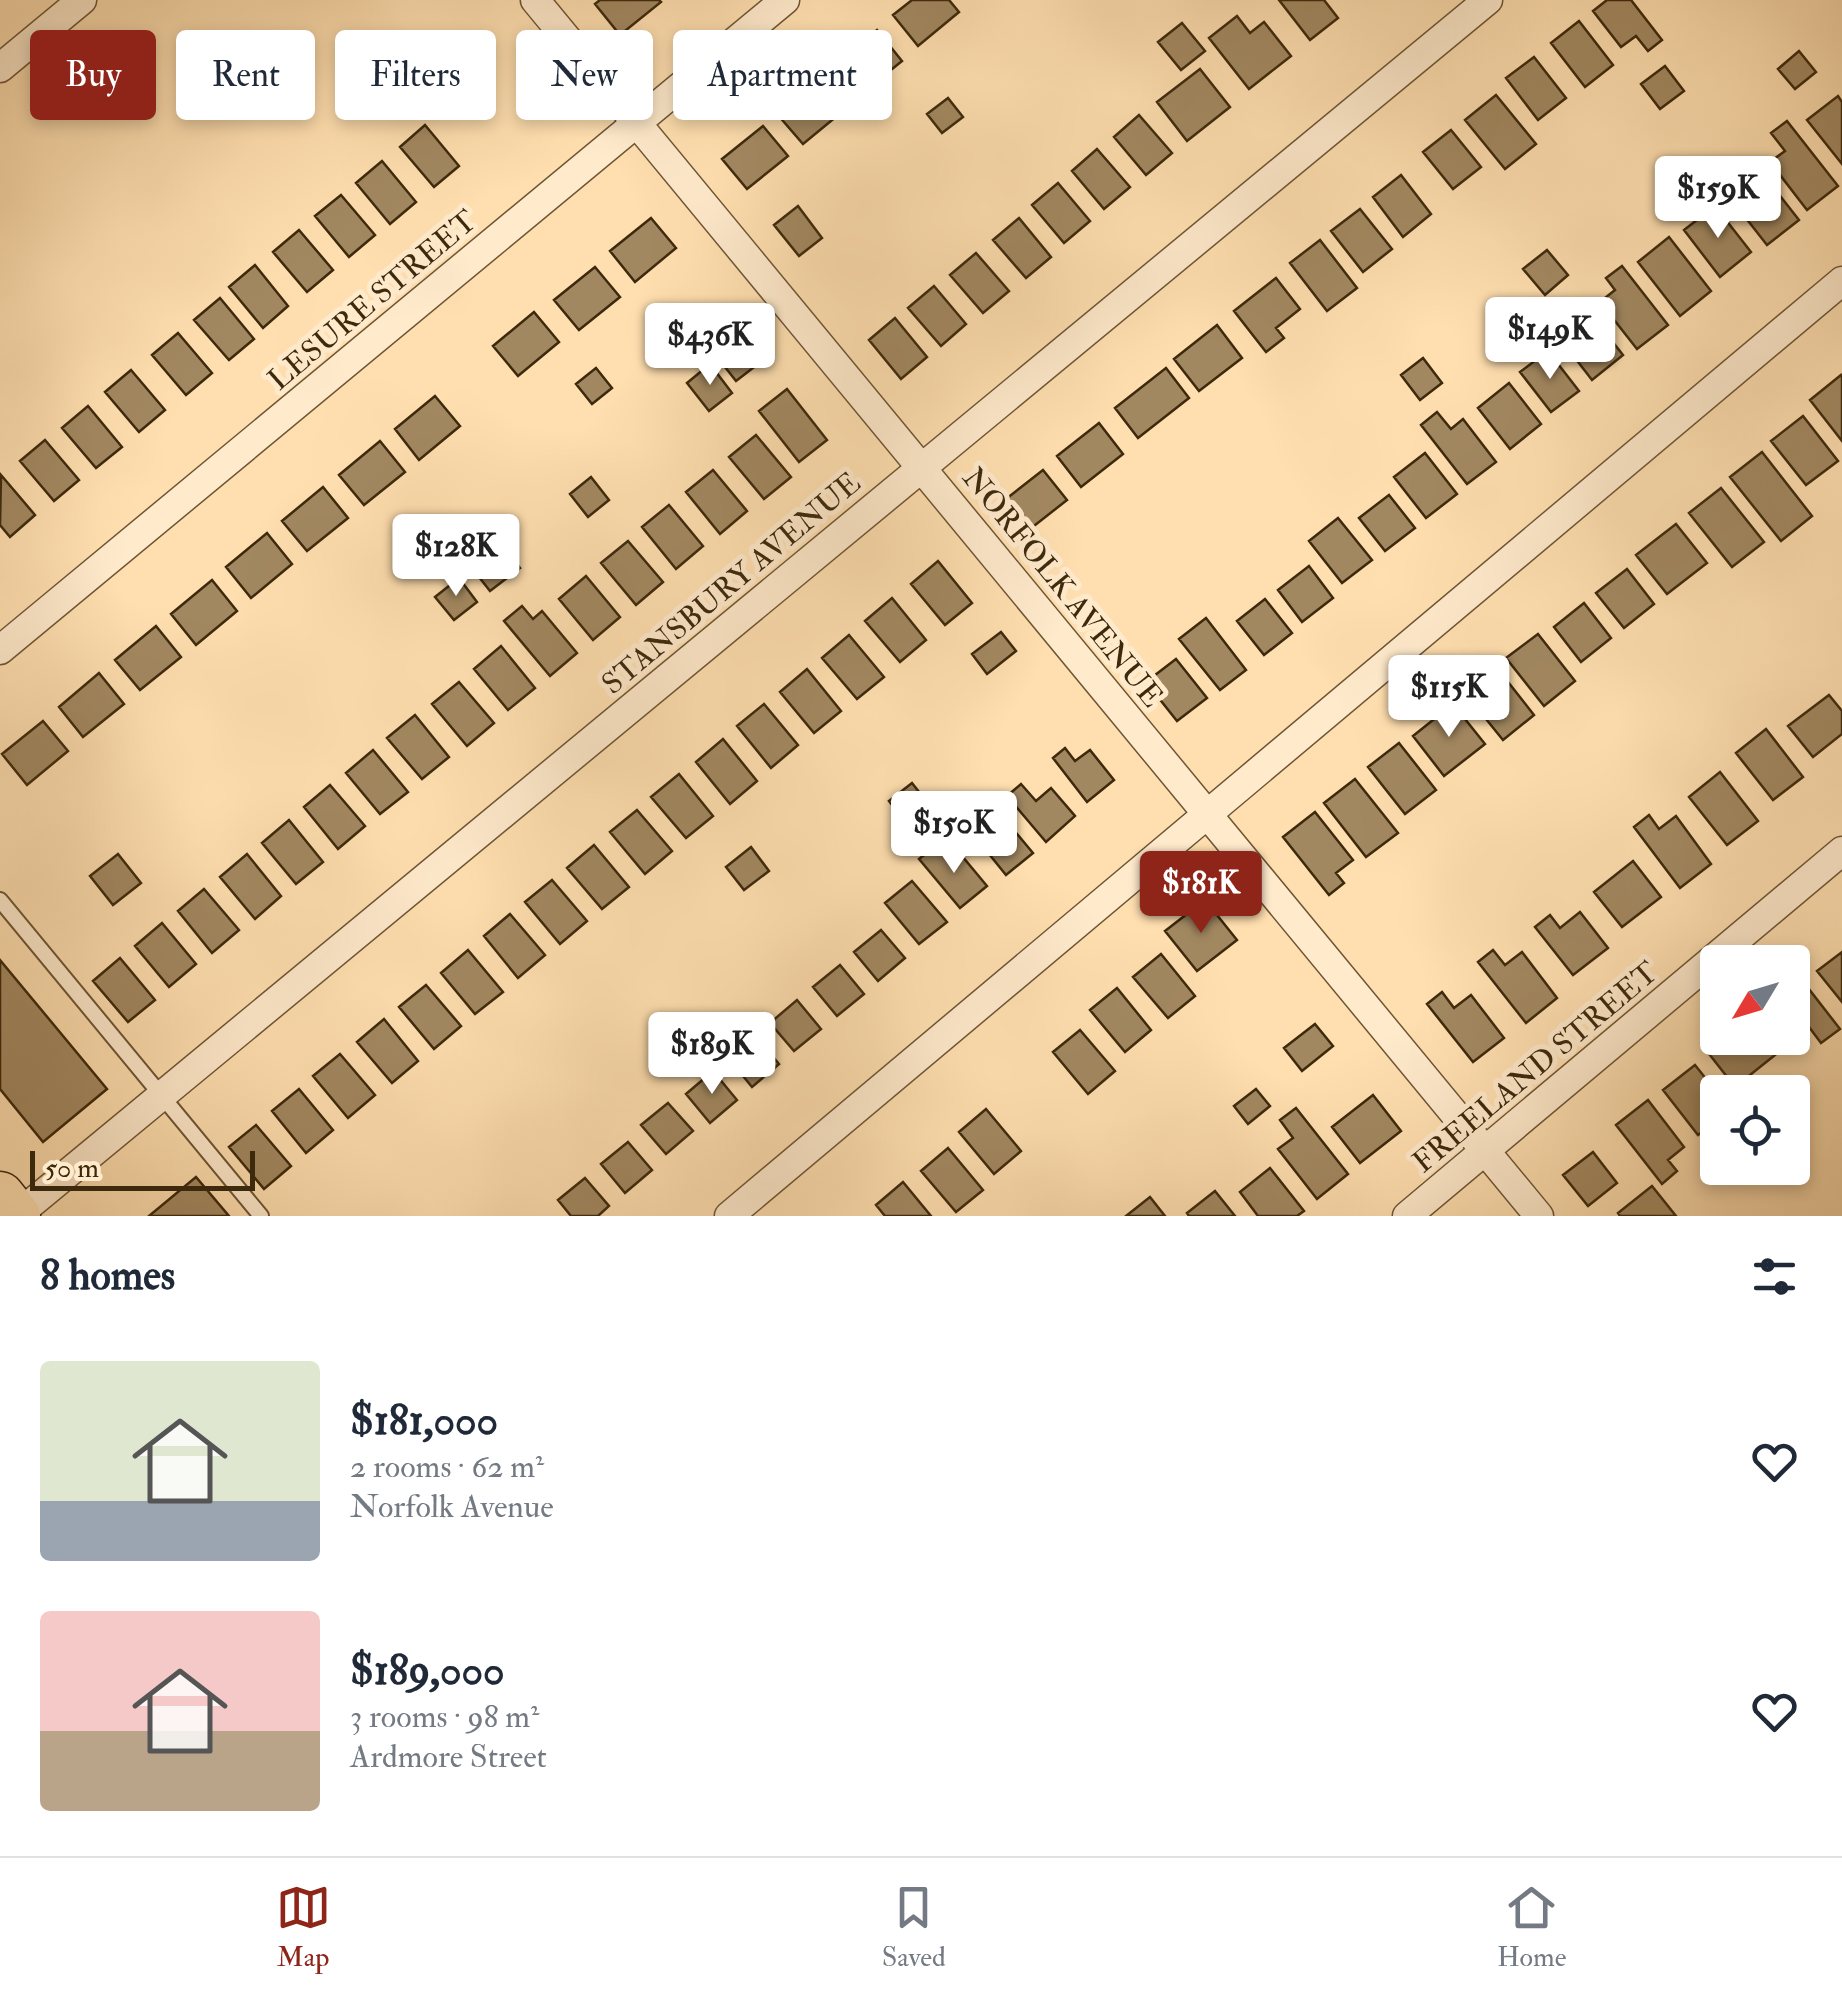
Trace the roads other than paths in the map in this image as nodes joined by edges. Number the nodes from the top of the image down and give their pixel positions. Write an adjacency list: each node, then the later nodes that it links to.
1 (82, 0): 5 (street)
2 (535, 0): 6 (street, NORFOLK AVENUE)
3 (785, 0): 6 (street, LESURE STREET)
4 (1488, 0): 8 (street, STANSBURY AVENUE)
5 (0, 68)
6 (636, 122): 8 (street, NORFOLK AVENUE); 9 (street, LESURE STREET)
7 (1842, 281): 10 (street)
8 (922, 467): 10 (street, NORFOLK AVENUE); 13 (street, STANSBURY AVENUE)
9 (0, 650)
10 (1207, 814): 14 (street, NORFOLK AVENUE); 18 (street)
11 (1842, 851): 14 (street, FREELAND STREET)
12 (0, 900): 13 (lane)
13 (163, 1096): 16 (street, STANSBURY AVENUE); 17 (lane)
14 (1485, 1150): 19 (street, FREELAND STREET); 20 (street, NORFOLK AVENUE)
15 (0, 1196): 16 (highway)
16 (16, 1216)
17 (261, 1216)
18 (729, 1216)
19 (1407, 1216)
20 (1540, 1216)

